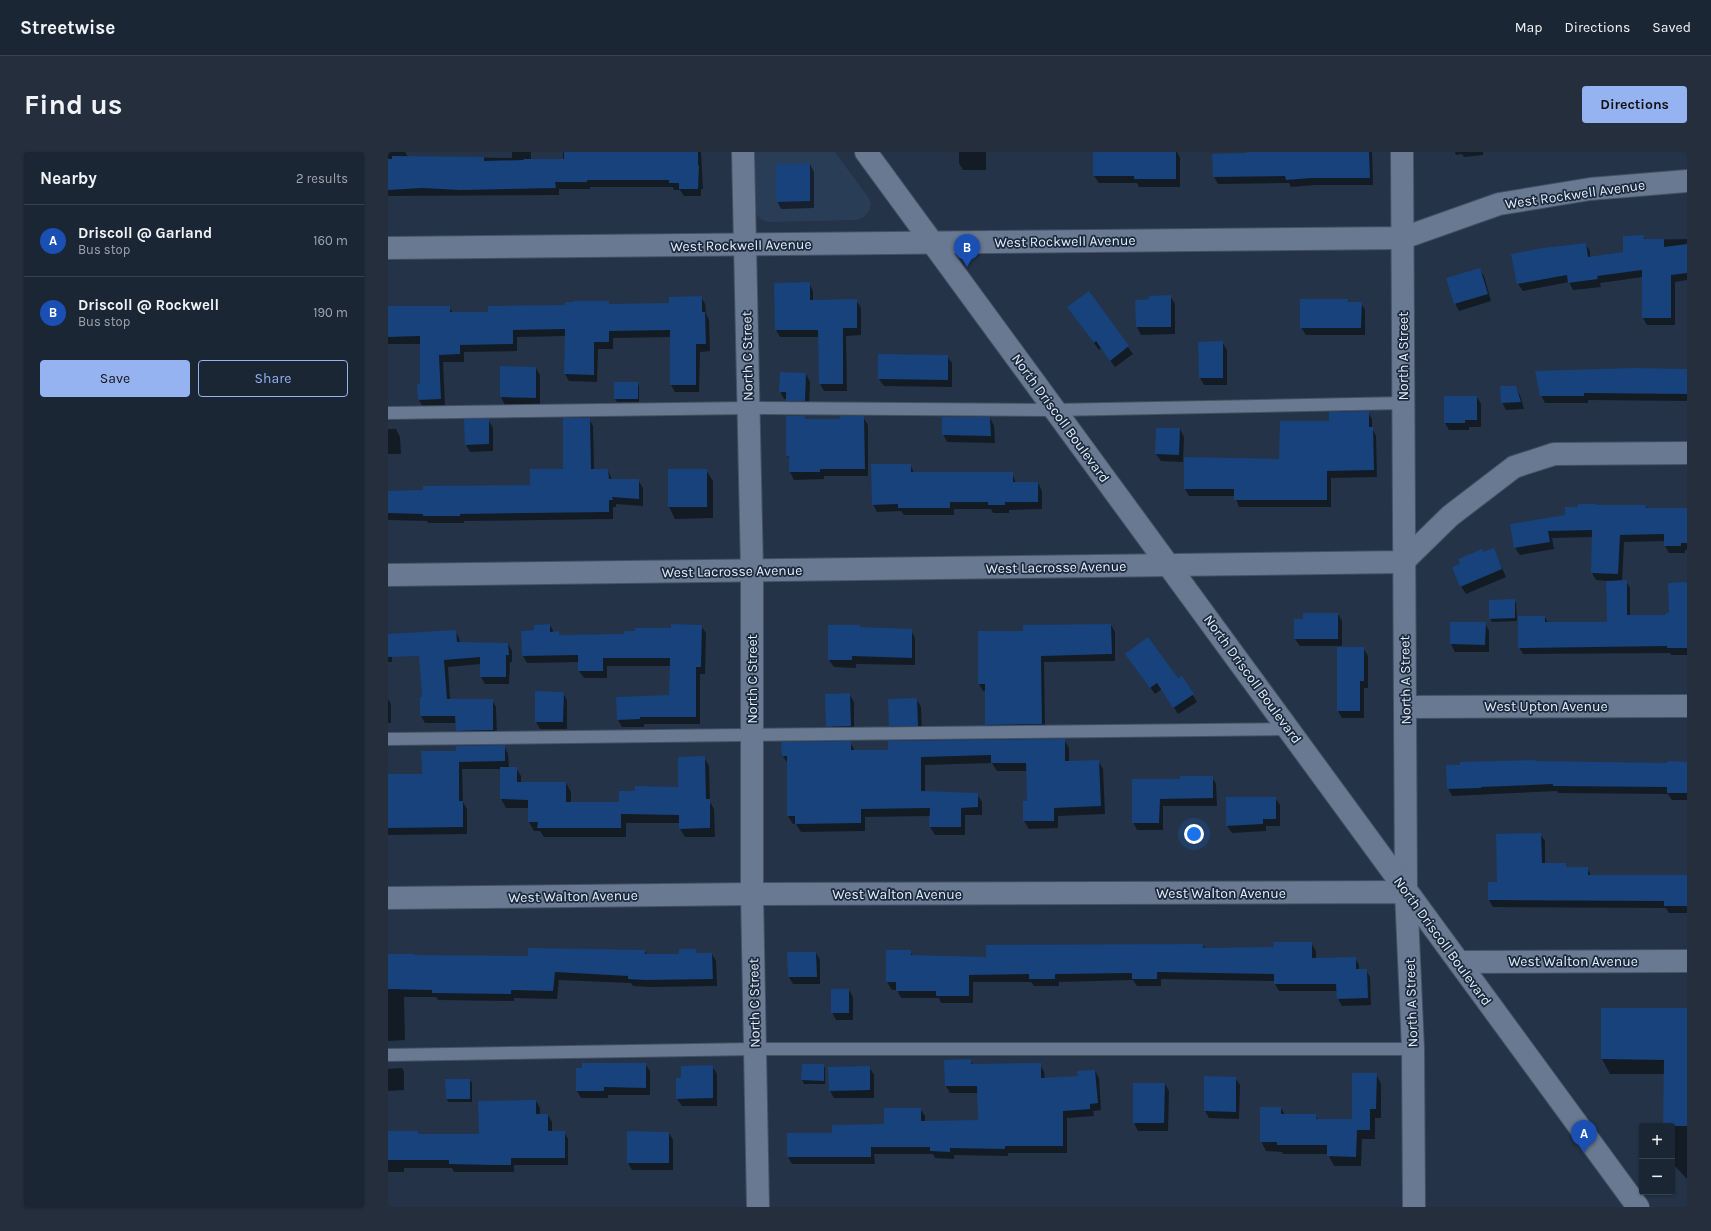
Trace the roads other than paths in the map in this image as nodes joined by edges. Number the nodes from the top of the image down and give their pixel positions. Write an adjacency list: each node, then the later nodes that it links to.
1 (744, 152): 7 (street, North C Street)
2 (866, 152): 6 (street, North Driscoll Boulevard)
3 (1402, 152): 5 (street, North A Street)
4 (1687, 181): 5 (street, West Rockwell Avenue)
5 (1403, 238): 6 (street, West Rockwell Avenue); 9 (street, North A Street)
6 (932, 243): 7 (street, West Rockwell Avenue); 11 (street, North Driscoll Boulevard)
7 (745, 245): 8 (street, West Rockwell Avenue); 10 (street, North C Street)
8 (388, 248)
9 (1403, 403): 11 (lane); 14 (street, North A Street)
10 (748, 408): 11 (lane); 12 (lane); 16 (street, North C Street)
11 (1054, 410): 15 (street, North Driscoll Boulevard)
12 (388, 413)
13 (1687, 453): 14 (street)
14 (1403, 562): 15 (street, West Lacrosse Avenue); 19 (street, North A Street)
15 (1169, 565): 16 (street, West Lacrosse Avenue); 20 (street, North Driscoll Boulevard)
16 (752, 571): 17 (street, West Lacrosse Avenue); 21 (street, North C Street)
17 (388, 575)
18 (1687, 706): 19 (street, West Upton Avenue)
19 (1406, 707): 23 (street, North A Street)
20 (1289, 729): 21 (lane); 23 (street, North Driscoll Boulevard)
21 (752, 735): 22 (lane); 24 (street, North C Street)
22 (388, 739)
23 (1406, 892): 24 (street, West Walton Avenue); 27 (street, North Driscoll Boulevard); 29 (street, North A Street)
24 (752, 894): 25 (street, West Walton Avenue); 28 (street, North C Street)
25 (388, 898)
26 (1687, 961): 27 (street, West Walton Avenue)
27 (1459, 962): 33 (street, North Driscoll Boulevard)
28 (754, 1049): 29 (lane); 30 (lane); 31 (street, North C Street)
29 (1413, 1049): 32 (street, North A Street)
30 (388, 1055)
31 (758, 1207)
32 (1414, 1207)
33 (1638, 1207)

